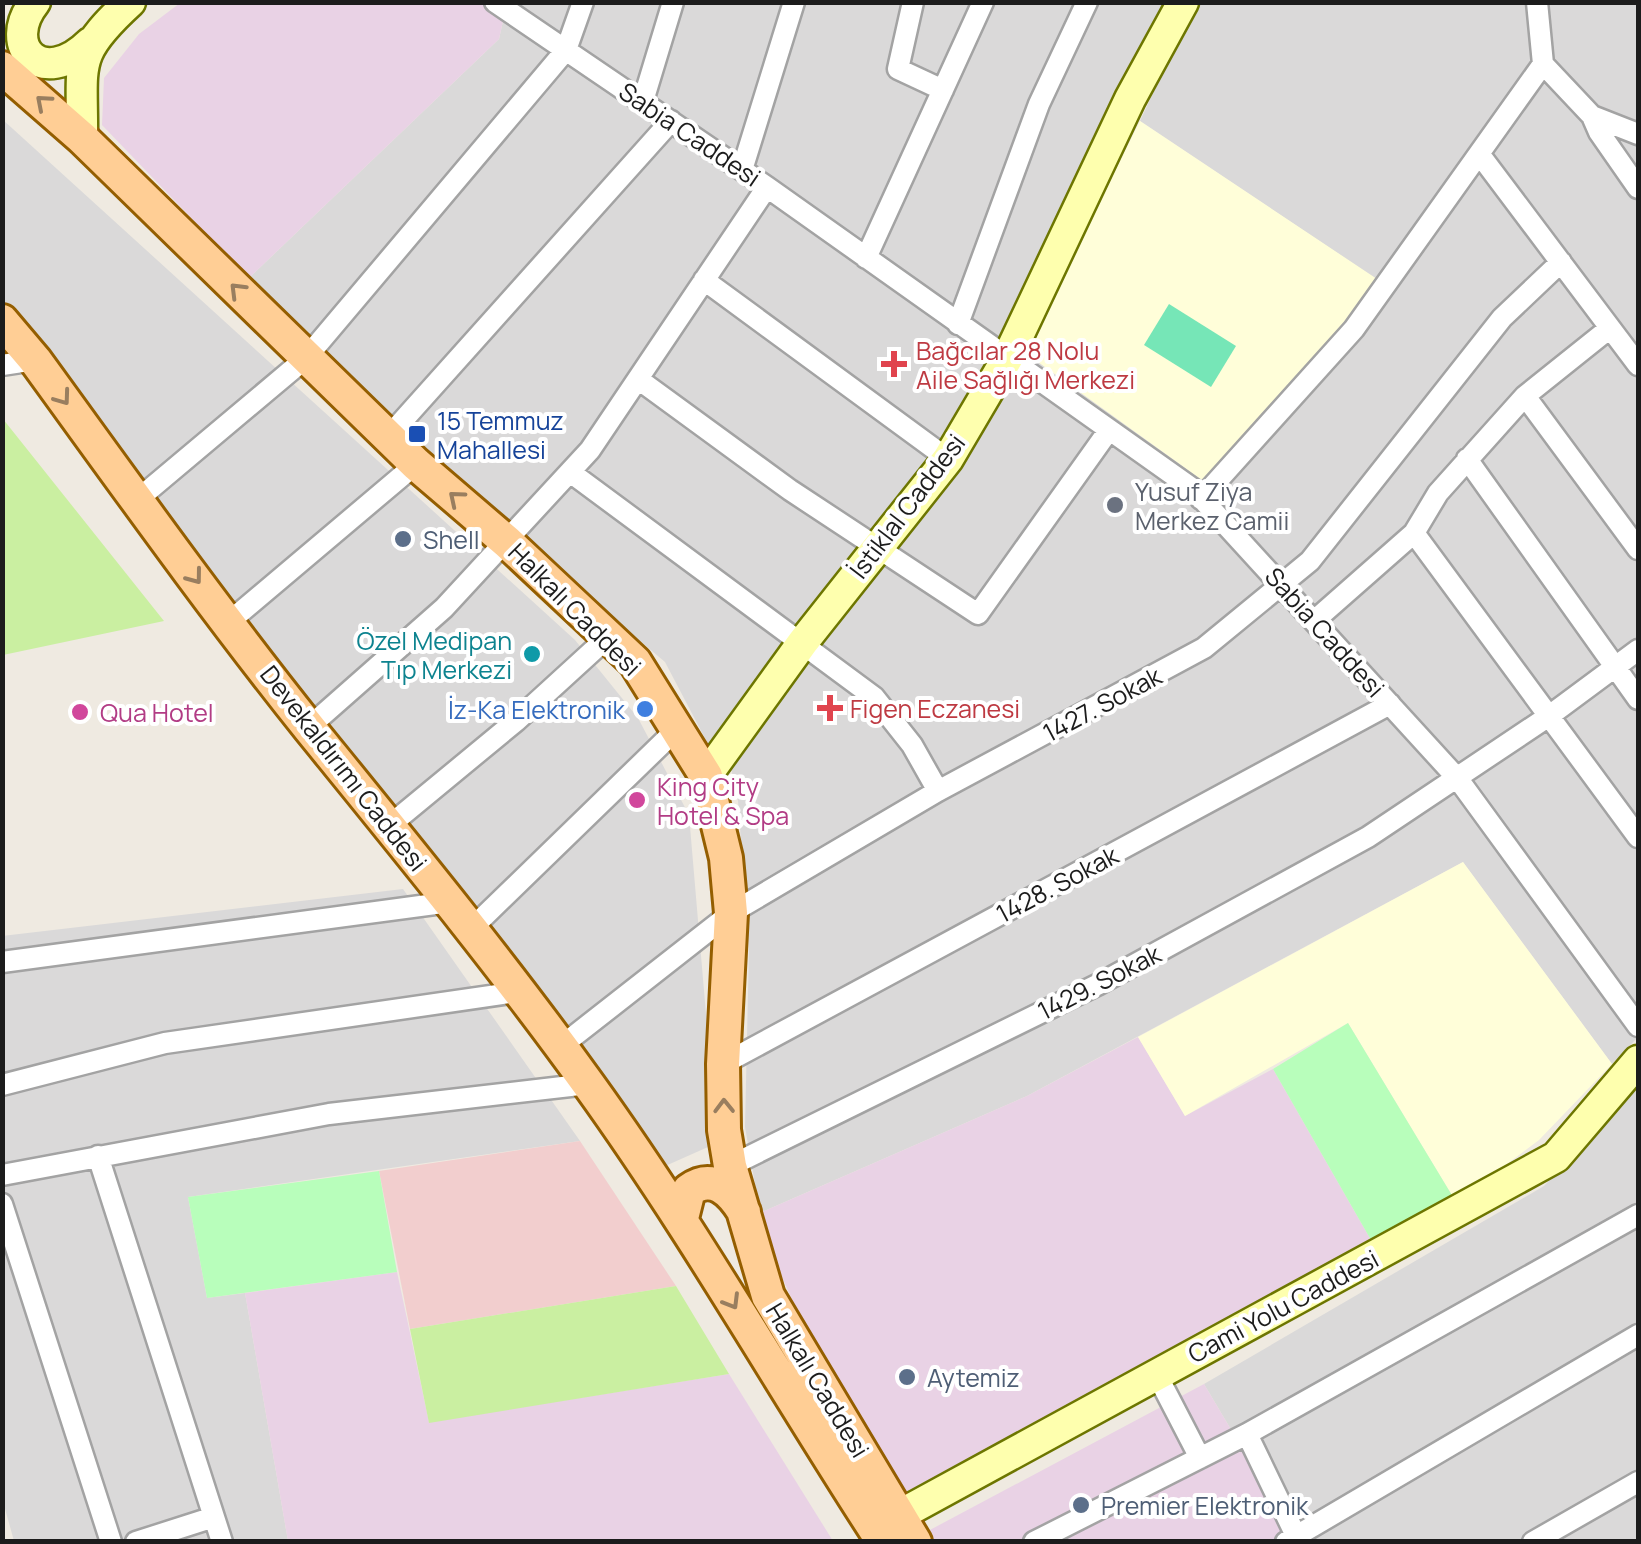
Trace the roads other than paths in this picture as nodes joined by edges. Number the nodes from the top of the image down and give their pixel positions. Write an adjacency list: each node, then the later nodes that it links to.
1 (34, 2): 12 (street); 13 (street)
2 (130, 2): 13 (street)
3 (495, 2): 14 (street, Sabia Caddesi)
4 (583, 2): 14 (street)
5 (673, 2): 18 (street)
6 (794, 2): 24 (street)
7 (913, 2): 17 (street)
8 (983, 2): 17 (street)
9 (1087, 2): 31 (street)
10 (1183, 2): 33 (street, İstiklal Caddesi)
11 (1537, 2): 15 (street)
12 (2, 7)
13 (90, 43): 22 (street)
14 (566, 50): 18 (street, Sabia Caddesi); 34 (street)
15 (1543, 64): 19 (street); 23 (street)
16 (2, 68): 22 (main road, Halkalı Caddesi, one-way to 16)
17 (943, 90): 27 (street)
18 (643, 102): 20 (street, Sabia Caddesi)
19 (1592, 116): 21 (street); 26 (street)
20 (670, 121): 24 (street, Sabia Caddesi); 41 (street)
21 (1638, 134)
22 (82, 138): 34 (main road, Halkalı Caddesi, one-way to 22)
23 (1480, 156): 28 (street); 46 (street)
24 (742, 170): 25 (street, Sabia Caddesi)
25 (767, 187): 27 (street, Sabia Caddesi); 29 (street)
26 (1638, 188)
27 (866, 258): 31 (street, Sabia Caddesi)
28 (1561, 262): 32 (street); 52 (street, 1427. Sokak)
29 (704, 280): 38 (street); 42 (street)
30 (2, 321): 35 (main road, Devekaldırımı Caddesi)
31 (958, 324): 33 (street, Sabia Caddesi)
32 (1610, 328): 37 (street); 39 (street)
33 (1008, 357): 40 (street, Sabia Caddesi); 42 (street, İstiklal Caddesi)
34 (306, 358): 41 (main road, Halkalı Caddesi); 47 (street)
35 (35, 360): 36 (street); 47 (main road, Devekaldırımı Caddesi, one-way to 47)
36 (2, 365)
37 (1638, 366)
38 (638, 379): 45 (street); 50 (street)
39 (1525, 396): 43 (street); 51 (street)
40 (1109, 430): 46 (street, Sabia Caddesi); 50 (street)
41 (388, 437): 44 (main road, Halkalı Caddesi)
42 (948, 459): 50 (street, İstiklal Caddesi)
43 (1467, 459): 48 (street); 58 (street)
44 (416, 464): 49 (main road, Halkalı Caddesi, one-way to 44); 54 (street)
45 (570, 472): 49 (street); 56 (street)
46 (1201, 499): 52 (street, Sabia Caddesi)
47 (136, 500): 54 (main road, Devekaldırımı Caddesi, one-way to 54)
48 (1414, 533): 53 (street); 61 (street)
49 (508, 542): 55 (main road, Halkalı Caddesi); 62 (street)
50 (876, 549): 56 (street, İstiklal Caddesi)
51 (1638, 549)
52 (1282, 584): 53 (street, Sabia Caddesi); 66 (street, 1427. Sokak)
53 (1314, 621): 60 (street, Sabia Caddesi)
54 (229, 622): 62 (main road, Devekaldırımı Caddesi)
55 (608, 637): 63 (main road, Halkalı Caddesi); 67 (street)
56 (803, 642): 64 (street, İstiklal Caddesi); 66 (street)
57 (1638, 650): 58 (street, 1429. Sokak)
58 (1615, 667): 59 (street); 61 (street, 1429. Sokak)
59 (1638, 699)
60 (1390, 704): 65 (street, Sabia Caddesi); 77 (street, 1428. Sokak)
61 (1549, 716): 65 (street, 1429. Sokak); 68 (street)
62 (309, 727): 67 (main road, Devekaldırımı Caddesi)
63 (677, 730): 64 (main road, Halkalı Caddesi); 71 (street)
64 (706, 776): 70 (main road, Halkalı Caddesi)
65 (1458, 779): 74 (street, Sabia Caddesi); 81 (street, 1429. Sokak)
66 (938, 791): 70 (street, 1427. Sokak)
67 (390, 825): 69 (main road, Devekaldırımı Caddesi)
68 (1638, 837)
69 (450, 902): 71 (main road, Devekaldırımı Caddesi); 72 (street)
70 (731, 913): 75 (street, 1427. Sokak); 77 (main road, Halkalı Caddesi)
71 (471, 929): 73 (main road, Devekaldırımı Caddesi)
72 (2, 962)
73 (517, 992): 75 (main road, Devekaldırımı Caddesi); 79 (street)
74 (1638, 1026)
75 (560, 1047): 78 (main road, Devekaldırımı Caddesi)
76 (1638, 1061): 88 (street, Cami Yolu Caddesi)
77 (723, 1064): 81 (main road, Halkalı Caddesi, one-way to 77)
78 (588, 1084): 80 (street); 86 (main road, Devekaldırımı Caddesi)
79 (2, 1085)
80 (98, 1156): 82 (street); 92 (street)
81 (730, 1166): 85 (main road, Halkalı Caddesi)
82 (2, 1174)
83 (2, 1204): 95 (street)
84 (1638, 1215): 89 (street)
85 (746, 1216): 86 (main road); 93 (main road, Halkalı Caddesi)
86 (682, 1218): 93 (main road, Halkalı Caddesi, one-way to 93)
87 (1638, 1335): 94 (street)
88 (1157, 1375): 90 (street); 93 (street, Cami Yolu Caddesi)
89 (1247, 1434): 90 (street); 94 (street)
90 (1200, 1458): 98 (street)
91 (1638, 1482): 99 (street)
92 (214, 1517): 96 (street); 97 (street)
93 (899, 1533)
94 (1294, 1540)
95 (111, 1542)
96 (136, 1542)
97 (222, 1542)
98 (1034, 1542)
99 (1533, 1542)

